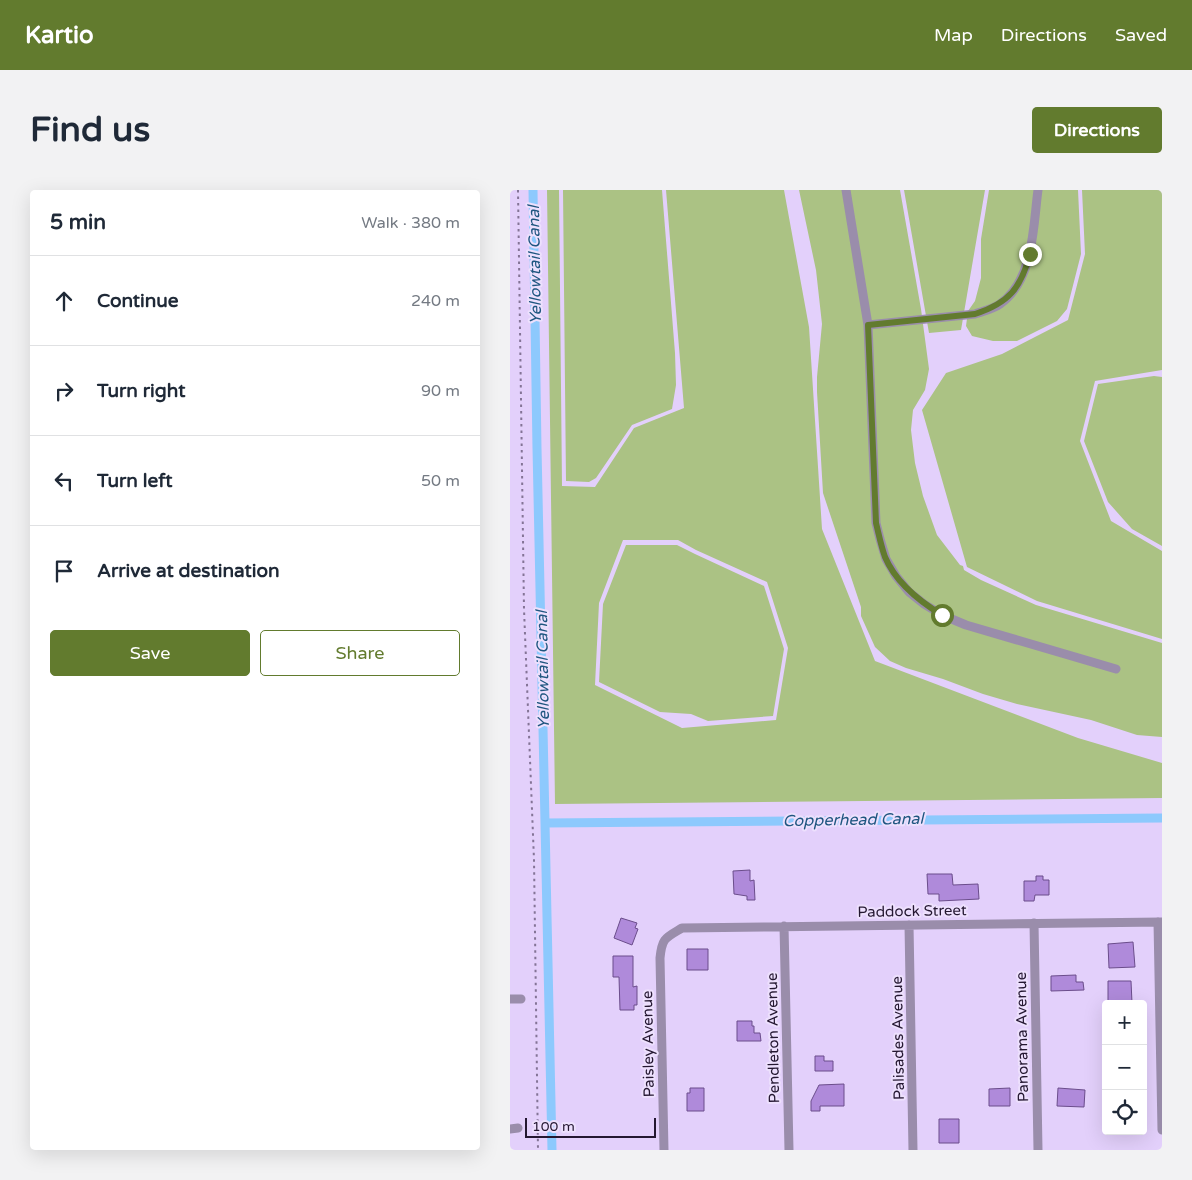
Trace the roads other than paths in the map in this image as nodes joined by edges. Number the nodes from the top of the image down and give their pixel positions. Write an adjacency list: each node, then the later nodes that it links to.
1 (846, 190): 3 (street)
2 (1038, 190): 3 (street)
3 (868, 325): 4 (street)
4 (1116, 669)
5 (1160, 922): 6 (street, Paddock Street); 12 (street)
6 (1034, 923): 7 (street, Paddock Street); 17 (street, Panorama Avenue)
7 (910, 925): 8 (street, Paddock Street); 16 (street, Palisades Avenue)
8 (784, 926): 9 (street, Paddock Street); 15 (street, Pendleton Avenue)
9 (665, 938): 14 (street, Paisley Avenue)
10 (510, 999): 11 (street)
11 (521, 999)
12 (1161, 1055): 13 (street)
13 (1162, 1130)
14 (664, 1150)
15 (789, 1150)
16 (913, 1150)
17 (1038, 1150)

